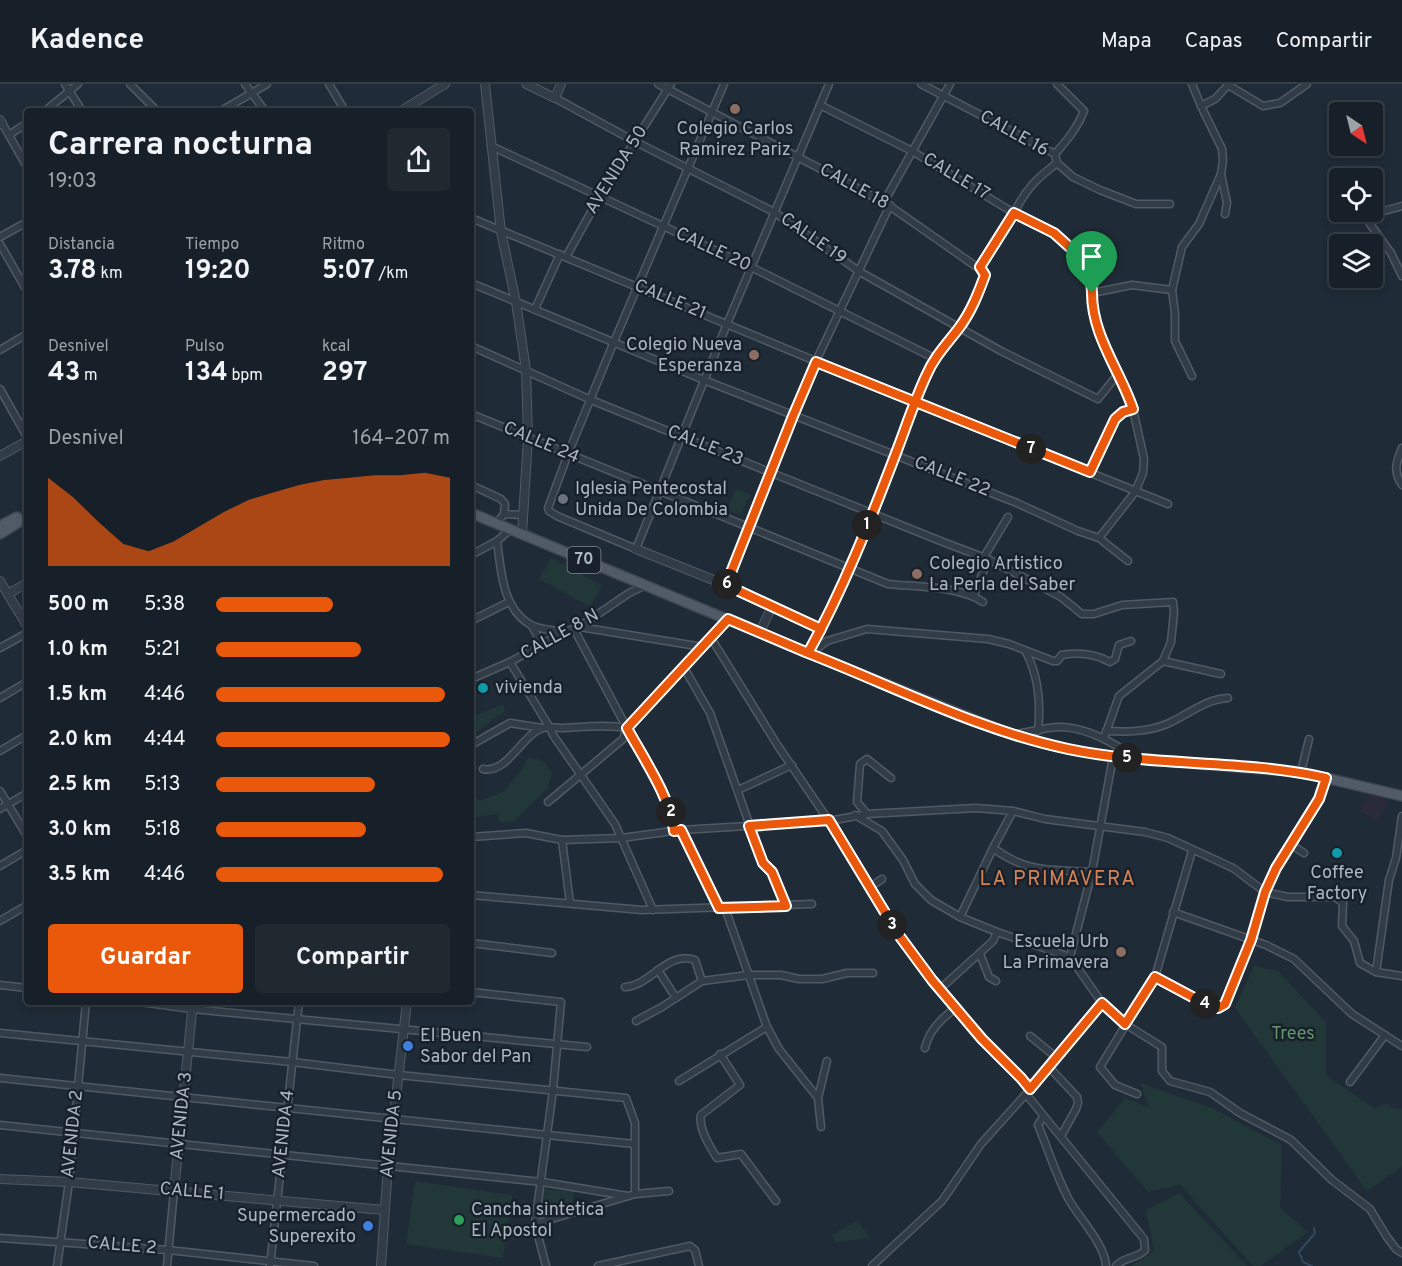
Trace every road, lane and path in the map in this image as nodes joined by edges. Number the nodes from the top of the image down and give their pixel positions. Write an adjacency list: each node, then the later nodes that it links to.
1 (65, 84): 22 (street)
2 (78, 84): 22 (street)
3 (130, 84): 30 (street)
4 (245, 84): 23 (street)
5 (267, 84): 23 (street)
6 (329, 84): 33 (street)
7 (445, 84): 21 (street)
8 (485, 84): 40 (street)
9 (526, 84): 25 (street, CALLE 19)
10 (561, 84): 25 (street)
11 (658, 84): 20 (street, CALLE 18)
12 (724, 84): 35 (street)
13 (829, 84): 26 (street)
14 (921, 84): 24 (street, CALLE 16)
15 (950, 84): 24 (street)
16 (1058, 84): 42 (street)
17 (1192, 84): 27 (street)
18 (1307, 84): 19 (street)
19 (1229, 85): 27 (street)
20 (670, 86): 35 (street, CALLE 18); 39 (street, AVENIDA 50)
21 (430, 88): 34 (street)
22 (70, 90): 28 (street); 29 (street)
23 (251, 93): 31 (street); 32 (street)
24 (944, 96): 41 (street); 42 (street, CALLE 16)
25 (555, 98): 39 (street, CALLE 19)
26 (820, 105): 41 (street, CALLE 17); 43 (street)
27 (1201, 106): 47 (street)
28 (49, 108)
29 (80, 108)
30 (154, 108)
31 (225, 108)
32 (263, 108)
33 (343, 108)
34 (405, 108)
35 (713, 111): 43 (street, CALLE 18); 46 (street)
36 (0, 122): 38 (street)
37 (24, 125): 38 (street)
38 (9, 135): 44 (street)
39 (634, 141): 46 (street, CALLE 19); 48 (street, AVENIDA 50)
40 (491, 146): 48 (street, CALLE 20); 58 (street)
41 (912, 151): 49 (street); 53 (street, CALLE 17)
42 (1055, 154): 45 (street, CALLE 16)
43 (799, 157): 49 (street, CALLE 18); 52 (street)
44 (24, 162)
45 (1057, 163): 50 (street, CALLE 16); 53 (street)
46 (688, 168): 52 (street, CALLE 19); 57 (street)
47 (1221, 174): 54 (street); 69 (street)
48 (600, 196): 57 (street, CALLE 20); 61 (street, AVENIDA 50)
49 (887, 204): 63 (street, CALLE 18); 64 (street)
50 (1170, 204)
51 (1402, 206): 65 (street)
52 (774, 212): 62 (street); 64 (street, CALLE 19)
53 (1014, 213): 63 (street); 70 (street, CALLE 17)
54 (1225, 214)
55 (474, 219): 58 (street, CALLE 21)
56 (24, 224): 59 (street)
57 (664, 226): 62 (street, CALLE 20); 68 (street)
58 (501, 232): 61 (street, CALLE 21); 71 (street)
59 (0, 237)
60 (0, 244): 67 (street)
61 (563, 256): 68 (street, CALLE 21); 72 (street, AVENIDA 50)
62 (751, 267): 73 (street, CALLE 20); 74 (street)
63 (980, 267): 75 (street)
64 (860, 272): 73 (street); 75 (street, CALLE 19)
65 (1402, 276)
66 (474, 284): 71 (street, CALLE 22)
67 (24, 286)
68 (638, 286): 74 (street, CALLE 21); 77 (street)
69 (1172, 290): 70 (street); 84 (street)
70 (1092, 293): 83 (street)
71 (516, 302): 72 (street, CALLE 22); 82 (street)
72 (535, 309): 77 (street, CALLE 22)
73 (839, 311): 80 (street, CALLE 20); 81 (street)
74 (727, 324): 81 (street, CALLE 21); 85 (street)
75 (960, 327): 80 (street); 83 (street, CALLE 19)
76 (24, 336): 79 (street)
77 (613, 344): 85 (street, CALLE 22); 87 (street)
78 (474, 347): 82 (street, CALLE 23)
79 (0, 350)
80 (934, 358): 88 (street)
81 (816, 362): 88 (street, CALLE 21); 91 (street)
82 (526, 370): 87 (street, CALLE 23); 94 (street)
83 (1118, 374): 89 (street)
84 (1192, 376)
85 (704, 380): 91 (street, CALLE 22); 93 (street)
86 (0, 389): 92 (street)
87 (591, 400): 93 (street, CALLE 23); 97 (street)
88 (914, 402): 98 (street); 101 (street, CALLE 21)
89 (1133, 409): 101 (street); 105 (street)
90 (474, 415): 94 (street, CALLE 24)
91 (793, 416): 98 (street, CALLE 22); 100 (street)
92 (24, 433)
93 (681, 436): 100 (street, CALLE 23); 104 (street)
94 (528, 438): 97 (street, CALLE 24); 111 (street)
95 (24, 441): 99 (street)
96 (1402, 448): 102 (street)
97 (568, 454): 104 (street, CALLE 24); 122 (street)
98 (895, 454): 107 (street); 120 (street, CALLE 22)
99 (0, 456)
100 (771, 472): 107 (street, CALLE 23); 116 (street)
101 (1090, 472): 105 (street, CALLE 21)
102 (1402, 485)
103 (474, 486): 110 (street)
104 (659, 491): 116 (street, CALLE 24); 122 (street)
105 (1135, 492): 106 (street, CALLE 21); 120 (street)
106 (1168, 504)
107 (872, 513): 124 (street, CALLE 23); 126 (street)
108 (24, 514): 115 (main road)
109 (474, 514): 114 (main road, 70)
110 (504, 514): 111 (street); 114 (street)
111 (522, 515): 119 (street)
112 (1008, 517): 124 (street)
113 (24, 519): 118 (main road)
114 (496, 523): 117 (main road, 70)
115 (0, 526)
116 (750, 529): 126 (street, CALLE 24); 130 (street)
117 (511, 530): 119 (main road, 70); 121 (street)
118 (0, 534)
119 (522, 534): 129 (main road, 70)
120 (1099, 538): 125 (street, CALLE 22)
121 (497, 541): 123 (street); 133 (street)
122 (636, 549): 130 (street)
123 (474, 553)
124 (986, 558): 131 (street); 152 (street, CALLE 23)
125 (1128, 561)
126 (848, 569): 131 (street, CALLE 24); 141 (street)
127 (0, 581): 132 (street)
128 (24, 585): 132 (street)
129 (646, 585): 136 (main road, 70); 140 (street, CALLE 8 N)
130 (726, 585): 135 (street)
131 (974, 595): 134 (street, CALLE 24)
132 (4, 596): 138 (street)
133 (509, 602): 137 (street); 139 (street)
134 (983, 602)
135 (772, 606): 141 (street); 143 (street)
136 (728, 619): 143 (main road, 70); 145 (street)
137 (474, 620)
138 (24, 622)
139 (532, 626): 142 (street); 147 (street)
140 (576, 628): 142 (street, CALLE 8 N); 148 (street); 162 (street)
141 (821, 629): 151 (street)
142 (564, 632): 147 (street, CALLE 8 N)
143 (760, 632): 151 (main road, 70)
144 (24, 635): 149 (street)
145 (711, 638): 148 (street); 172 (street)
146 (1131, 641): 150 (street)
147 (542, 645): 153 (street, CALLE 8 N)
148 (703, 647): 154 (street)
149 (0, 648)
150 (1026, 652): 151 (street); 163 (street)
151 (809, 654): 165 (main road, 70)
152 (1163, 661): 155 (street); 164 (street)
153 (510, 662): 156 (street, CALLE 8 N); 161 (street)
154 (683, 666): 162 (street); 178 (street)
155 (1221, 674)
156 (474, 678)
157 (24, 684): 158 (street)
158 (0, 698)
159 (1228, 698): 164 (street)
160 (542, 728): 161 (street); 168 (street); 173 (street)
161 (550, 728): 162 (street); 175 (street)
162 (627, 728): 175 (street); 194 (street)
163 (1038, 730): 164 (street); 165 (street)
164 (1105, 734): 171 (street)
165 (1013, 735): 170 (main road, 70)
166 (24, 737): 169 (street)
167 (1309, 739): 174 (street)
168 (474, 743)
169 (0, 751)
170 (1113, 757): 171 (main road, 70); 191 (street)
171 (1139, 760): 174 (main road, 70)
172 (792, 765): 178 (street); 190 (street)
173 (483, 769)
174 (1301, 772): 177 (main road, 70)
175 (580, 774): 182 (street); 196 (street)
176 (891, 778): 183 (street)
177 (1326, 778): 181 (main road, 70); 198 (street)
178 (738, 790): 192 (street)
179 (0, 791): 184 (street)
180 (24, 795): 184 (street)
181 (1402, 796)
182 (548, 802)
183 (857, 802): 187 (street); 188 (street)
184 (8, 804): 185 (street); 193 (street)
185 (0, 809)
186 (1013, 810): 187 (street); 191 (street); 199 (street)
187 (867, 814): 188 (street)
188 (852, 816): 190 (street); 216 (street)
189 (1402, 816): 225 (street)
190 (829, 820): 192 (street); 206 (street)
191 (1101, 825): 200 (street); 204 (street)
192 (749, 826): 194 (street); 211 (street)
193 (24, 831)
194 (678, 831): 196 (street); 213 (street)
195 (474, 837): 197 (street)
196 (621, 838): 197 (street); 214 (street)
197 (562, 840): 209 (street)
198 (1290, 844): 202 (street); 207 (street)
199 (993, 848): 204 (street); 216 (street)
200 (1192, 850): 207 (street); 215 (street)
201 (24, 852): 203 (street)
202 (1304, 853)
203 (0, 866)
204 (1092, 872): 223 (street)
205 (882, 879): 206 (street)
206 (868, 888): 235 (street)
207 (1265, 892): 219 (street); 225 (street)
208 (474, 895): 209 (street)
209 (570, 903): 214 (street)
210 (812, 904): 211 (street)
211 (786, 906): 213 (street)
212 (24, 907): 217 (street)
213 (722, 908): 214 (street); 227 (street)
214 (653, 910)
215 (1173, 912): 219 (street); 229 (street)
216 (960, 917): 218 (street)
217 (0, 921)
218 (997, 932): 222 (street); 223 (street)
219 (1251, 940): 229 (street); 250 (street)
220 (474, 943): 221 (street)
221 (552, 953)
222 (980, 954): 231 (street); 235 (street)
223 (1070, 957): 238 (street)
224 (658, 970): 230 (street); 233 (street); 237 (street)
225 (1376, 972): 228 (street)
226 (873, 973): 227 (street)
227 (748, 975): 230 (street); 247 (street)
228 (1402, 976)
229 (1155, 977): 246 (street)
230 (702, 981): 237 (street)
231 (996, 981)
232 (0, 985): 234 (street)
233 (625, 987)
234 (24, 988)
235 (940, 989): 243 (street)
236 (474, 992): 253 (street)
237 (676, 998): 245 (street)
238 (1102, 1003): 246 (street); 259 (street)
239 (86, 1005): 252 (street, AVENIDA 2)
240 (192, 1005): 244 (street); 257 (street, AVENIDA 3)
241 (299, 1005): 244 (street, AVENIDA 4)
242 (407, 1005): 248 (street, AVENIDA 5)
243 (957, 1007): 256 (street); 269 (street)
244 (297, 1019): 248 (street); 261 (street, AVENIDA 4)
245 (636, 1021)
246 (1125, 1024): 270 (street); 299 (street)
247 (767, 1027): 258 (street); 272 (street)
248 (404, 1030): 253 (street); 263 (street, AVENIDA 5)
249 (0, 1033): 252 (street)
250 (1385, 1035): 254 (street); 266 (street)
251 (1030, 1036): 259 (street)
252 (83, 1041): 257 (street); 267 (street, AVENIDA 2)
253 (556, 1044): 255 (street); 268 (street)
254 (1402, 1046)
255 (587, 1047)
256 (925, 1048)
257 (188, 1053): 261 (street); 271 (street, AVENIDA 3)
258 (720, 1054): 265 (street); 293 (street)
259 (1056, 1057): 262 (street)
260 (826, 1061): 272 (street)
261 (292, 1062): 263 (street); 273 (street, AVENIDA 4)
262 (1048, 1066): 269 (street); 280 (street)
263 (399, 1075): 268 (street); 275 (street, AVENIDA 5)
264 (0, 1078): 267 (street)
265 (679, 1081)
266 (1350, 1082)
267 (78, 1086): 271 (street); 278 (street, AVENIDA 2)
268 (553, 1090): 279 (street); 282 (street)
269 (1028, 1092): 274 (street); 308 (street)
270 (1137, 1094)
271 (184, 1097): 273 (street); 281 (street, AVENIDA 3)
272 (818, 1098): 277 (street)
273 (287, 1107): 275 (street); 283 (street, AVENIDA 4)
274 (1043, 1117): 280 (street); 309 (street)
275 (393, 1119): 279 (street); 284 (street, AVENIDA 5)
276 (0, 1125): 278 (street)
277 (820, 1127)
278 (74, 1132): 281 (street); 286 (street, AVENIDA 2)
279 (547, 1134): 282 (street); 287 (street)
280 (1061, 1136): 310 (street)
281 (179, 1143): 283 (street); 288 (street, AVENIDA 3)
282 (634, 1144): 290 (street)
283 (282, 1153): 284 (street); 292 (street, AVENIDA 4)
284 (388, 1166): 287 (street); 294 (street, AVENIDA 5)
285 (0, 1179): 286 (street, CALLE 1)
286 (69, 1182): 288 (street, CALLE 1); 297 (street, AVENIDA 2)
287 (542, 1182): 291 (street); 295 (street)
288 (174, 1191): 292 (street, CALLE 1); 298 (street, AVENIDA 3)
289 (669, 1191): 290 (street)
290 (635, 1194): 291 (street)
291 (628, 1196): 295 (street)
292 (278, 1200): 294 (street, CALLE 1); 300 (street, AVENIDA 4)
293 (776, 1201)
294 (384, 1210): 304 (street, AVENIDA 5)
295 (535, 1224): 305 (street)
296 (0, 1238): 297 (street, CALLE 2)
297 (60, 1241): 298 (street, CALLE 2); 301 (street, AVENIDA 2)
298 (168, 1250): 300 (street, CALLE 2); 302 (street, AVENIDA 3)
299 (1402, 1253)
300 (270, 1263): 303 (street, CALLE 2)
301 (57, 1266)
302 (167, 1266)
303 (314, 1266)
304 (381, 1266)
305 (546, 1266)
306 (598, 1266): 307 (street)
307 (699, 1266)
308 (872, 1266)
309 (1106, 1266)
310 (1116, 1266)

